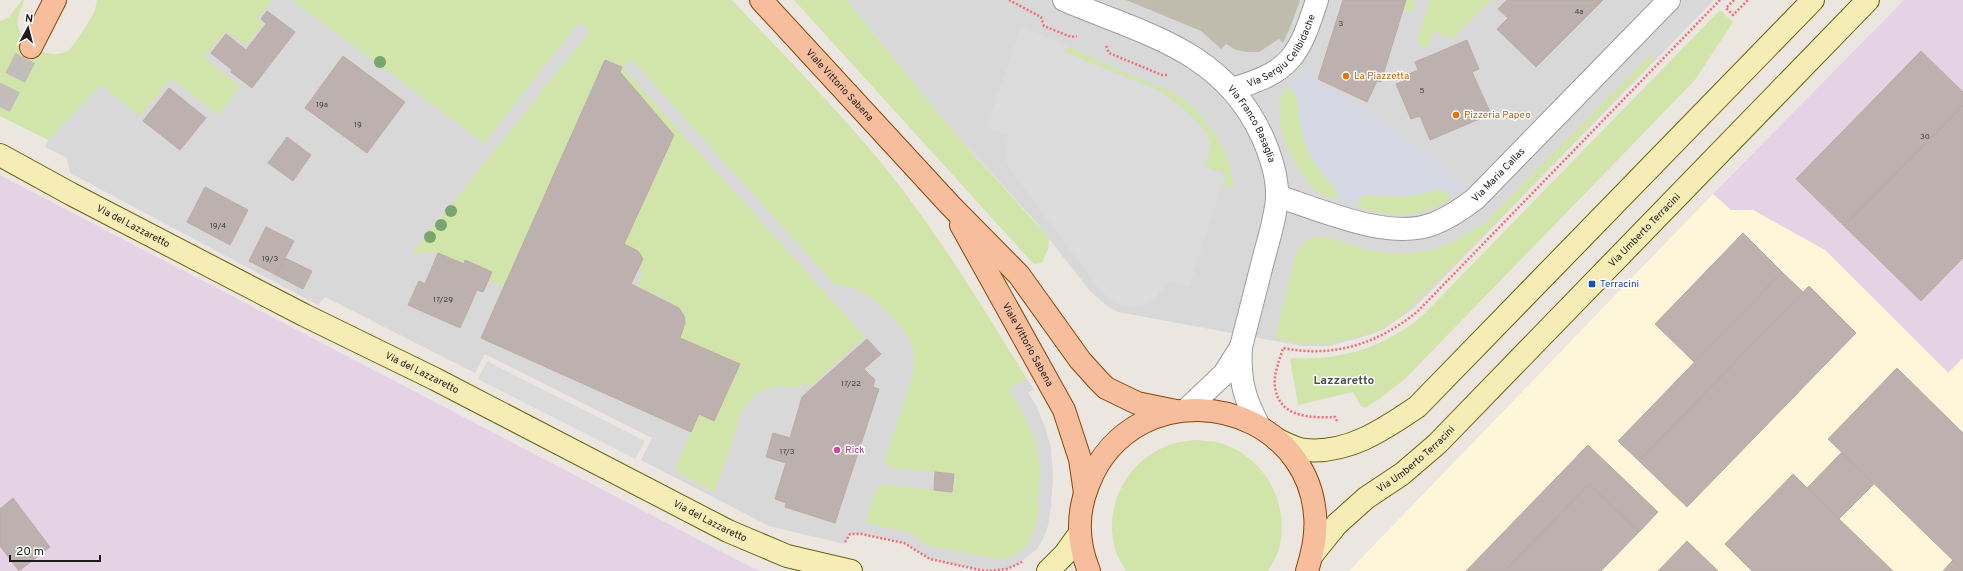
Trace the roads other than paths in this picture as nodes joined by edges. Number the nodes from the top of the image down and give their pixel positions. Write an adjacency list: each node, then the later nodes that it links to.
1 (55, 0): 8 (main road)
2 (761, 0): 12 (main road, Viale Vittorio Sabena)
3 (1064, 0): 9 (street, Via Franco Basaglia)
4 (1317, 0): 9 (street, Via Sergiu Celibidache)
5 (1669, 0): 11 (street, Via Maria Callas)
6 (1813, 0): 16 (main road)
7 (1868, 0): 19 (main road, Via Umberto Terracini)
8 (31, 47)
9 (1232, 89): 11 (street, Via Franco Basaglia)
10 (0, 155): 20 (main road, Via del Lazzaretto)
11 (1277, 196): 13 (street, Via Franco Basaglia)
12 (950, 205): 14 (main road, Viale Vittorio Sabena); 17 (main road, Viale Vittorio Sabena)
13 (1241, 347): 14 (street, Via Franco Basaglia); 15 (street, Via Franco Basaglia)
14 (1182, 410): 15 (main road); 17 (main road)
15 (1259, 426): 16 (main road)
16 (1276, 439): 19 (main road)
17 (1085, 493): 18 (main road)
18 (1080, 533): 21 (main road); 22 (main road)
19 (1310, 563)
20 (851, 571)
21 (1048, 571)
22 (1089, 571)

